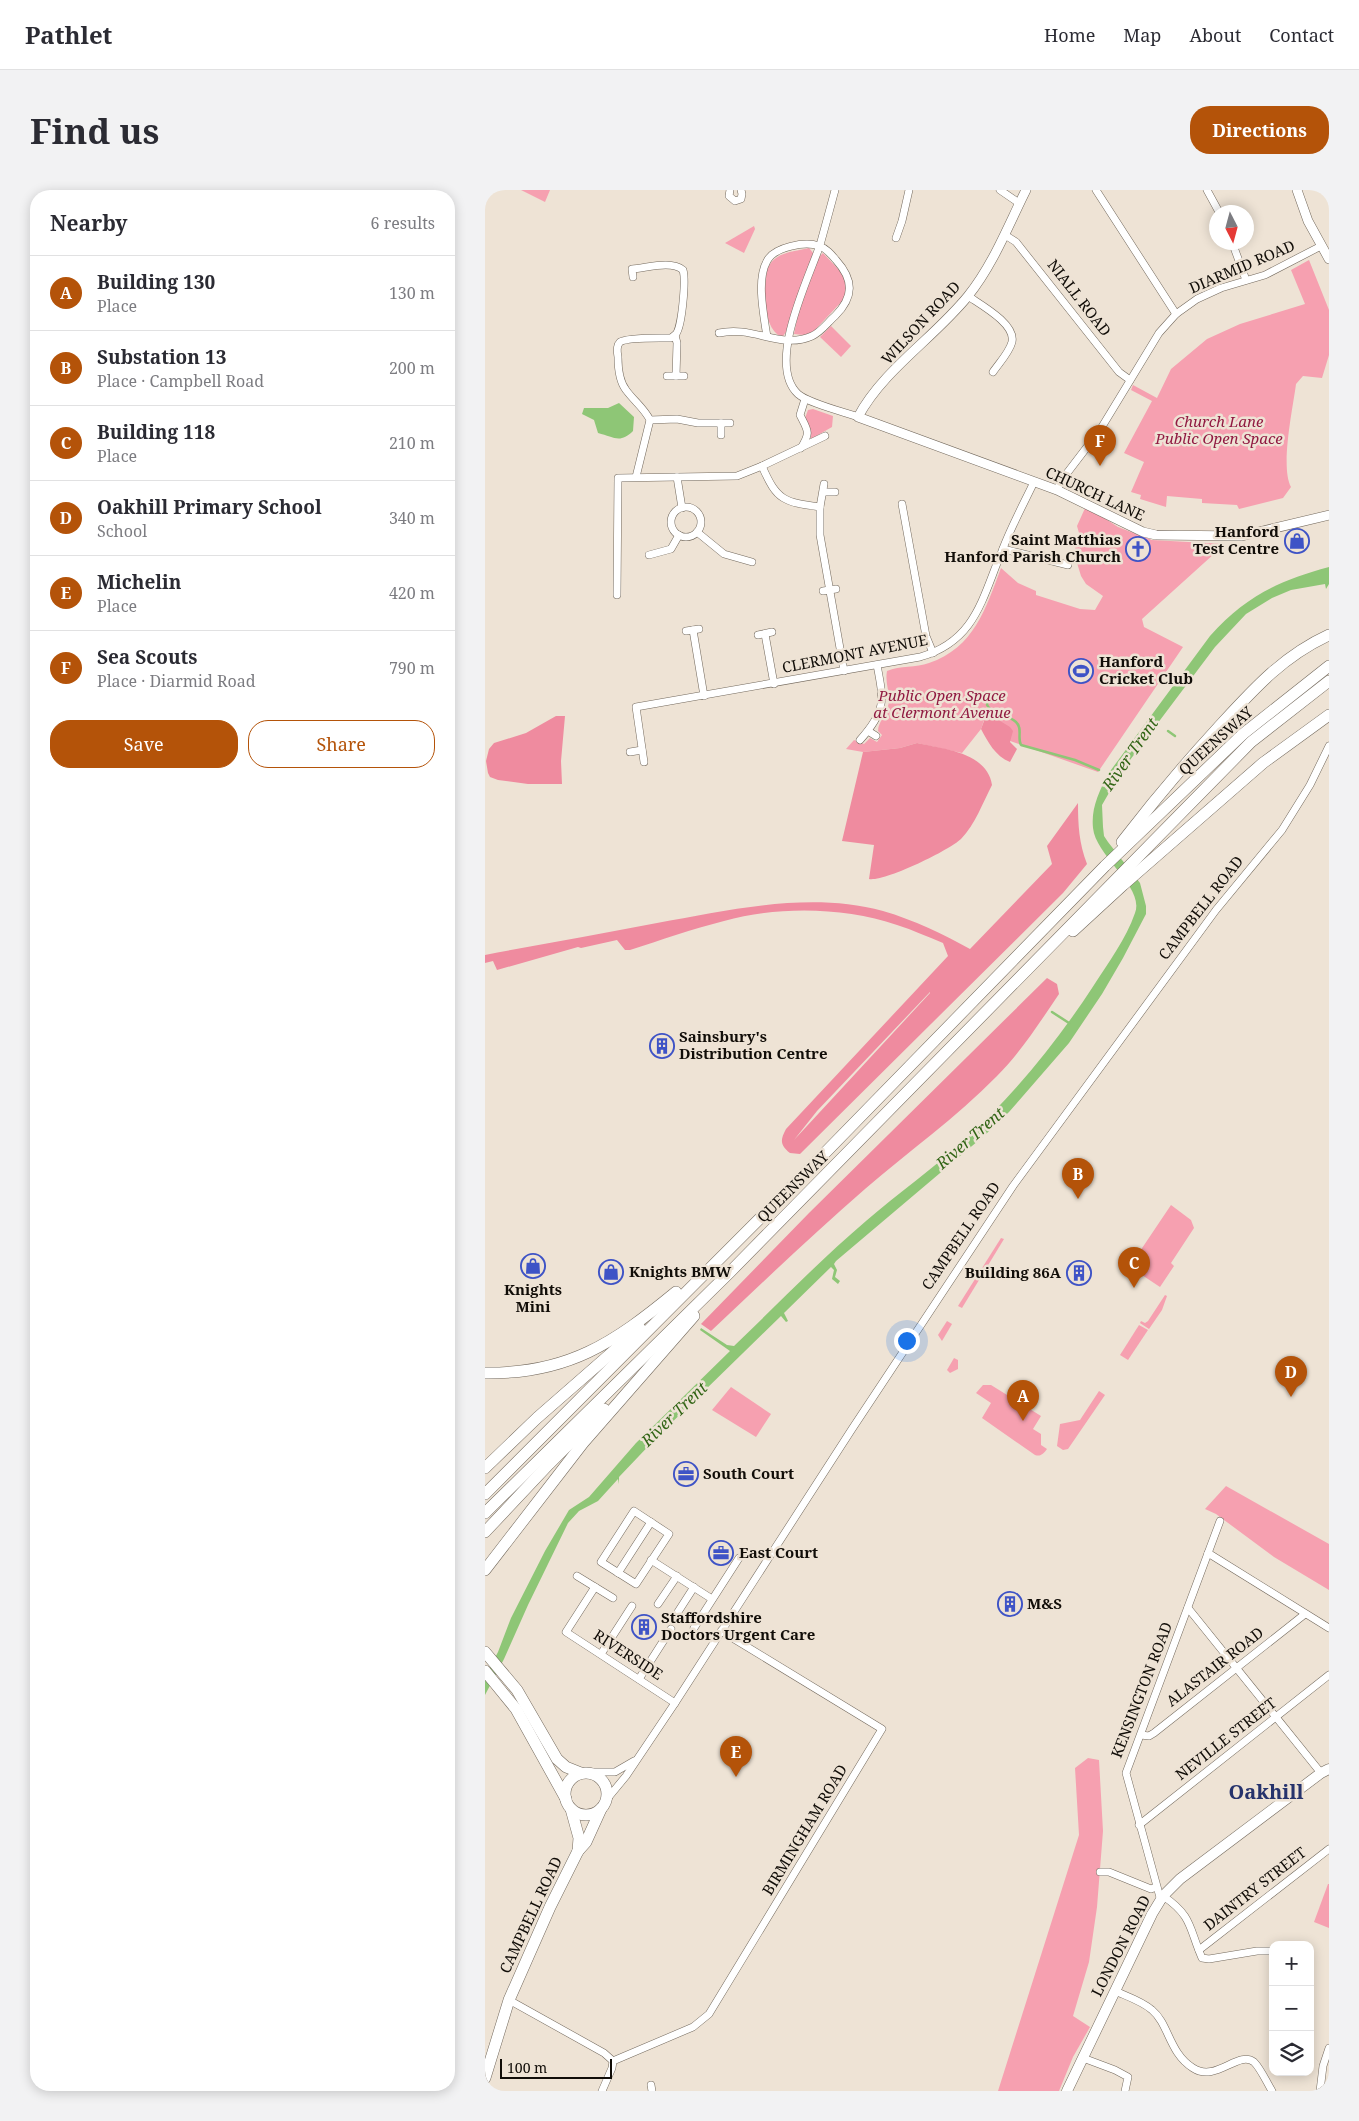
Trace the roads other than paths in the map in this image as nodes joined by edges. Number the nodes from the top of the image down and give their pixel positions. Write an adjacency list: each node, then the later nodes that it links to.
1 (730, 190): 2 (street)
2 (741, 190)
3 (835, 190): 14 (street)
4 (909, 190): 13 (street)
5 (1000, 190): 10 (street)
6 (1026, 190): 10 (street, WILSON ROAD)
7 (1095, 190): 21 (street)
8 (1207, 190): 11 (street)
9 (1297, 190): 15 (street)
10 (1019, 204): 12 (street, WILSON ROAD)
11 (1215, 205)
12 (1005, 234): 20 (street, WILSON ROAD); 28 (street, NIALL ROAD)
13 (896, 238)
14 (819, 246): 24 (street); 25 (street); 25 (street)
15 (1321, 246): 17 (street); 19 (street, DIARMID ROAD)
16 (1236, 250): 19 (street)
17 (1329, 260)
18 (633, 277): 23 (street)
19 (1246, 280): 21 (street, DIARMID ROAD)
20 (968, 296): 26 (street); 30 (street, WILSON ROAD)
21 (1176, 314): 28 (street, DIARMID ROAD)
22 (719, 334): 24 (street)
23 (675, 335): 27 (street); 31 (street)
24 (767, 336): 25 (street)
25 (788, 341): 29 (street)
26 (991, 374)
27 (667, 376)
28 (1130, 380): 41 (street, DIARMID ROAD)
29 (805, 399): 30 (street); 36 (street)
30 (858, 418): 40 (street, CHURCH LANE)
31 (651, 420): 32 (street); 38 (street)
32 (721, 423): 33 (street); 34 (street)
33 (730, 423)
34 (721, 435)
35 (825, 436): 36 (street)
36 (801, 448): 37 (street)
37 (762, 466): 39 (street); 44 (street)
38 (636, 477): 39 (street); 53 (street)
39 (677, 478): 45 (street)
40 (1034, 482): 41 (street, CHURCH LANE); 49 (street, CLERMONT AVENUE)
41 (1059, 485): 46 (street, CHURCH LANE)
42 (835, 492): 44 (street)
43 (902, 504): 57 (street)
44 (820, 507): 60 (street)
45 (681, 508): 47 (street); 48 (street)
46 (1329, 515)
47 (697, 532): 48 (street); 51 (street)
48 (679, 535): 50 (street)
49 (1003, 549): 52 (street); 57 (street, CLERMONT AVENUE)
50 (649, 555)
51 (752, 562)
52 (1066, 562)
53 (617, 596)
54 (693, 630): 63 (street)
55 (765, 633): 62 (street)
56 (1329, 635): 72 (main road)
57 (933, 653): 58 (street, CLERMONT AVENUE)
58 (877, 664): 60 (street, CLERMONT AVENUE); 65 (street)
59 (1329, 666): 72 (main road, QUEENSWAY)
60 (843, 670): 62 (street, CLERMONT AVENUE)
61 (1329, 681): 73 (main road, QUEENSWAY)
62 (774, 684): 63 (street, CLERMONT AVENUE)
63 (704, 696): 69 (street, CLERMONT AVENUE)
64 (1329, 715): 73 (main road)
65 (868, 731): 66 (street); 67 (street)
66 (876, 736)
67 (860, 740)
68 (1329, 746): 103 (street, CAMPBELL ROAD)
69 (642, 750): 70 (street); 71 (street, CLERMONT AVENUE)
70 (630, 752)
71 (644, 762)
72 (1126, 841): 74 (main road, QUEENSWAY)
73 (1120, 881): 75 (main road, QUEENSWAY)
74 (722, 1255): 77 (main road); 78 (main road); 79 (main road, QUEENSWAY)
75 (730, 1272): 76 (main road); 80 (main road, QUEENSWAY)
76 (675, 1340): 83 (main road); 87 (main road)
77 (485, 1373)
78 (485, 1468)
79 (485, 1494)
80 (485, 1513)
81 (1220, 1521): 84 (street, KENSINGTON ROAD)
82 (651, 1522): 86 (street); 88 (street); 88 (street)
83 (485, 1532)
84 (1208, 1553): 97 (street, KENSINGTON ROAD); 98 (street)
85 (739, 1558): 94 (street)
86 (651, 1560): 88 (street); 90 (street)
87 (485, 1570)
88 (618, 1573)
89 (577, 1576): 91 (street)
90 (677, 1576): 92 (street); 95 (street)
91 (595, 1587): 93 (street); 105 (street, RIVERSIDE)
92 (693, 1587): 94 (street); 99 (street)
93 (613, 1598)
94 (712, 1599): 100 (street)
95 (658, 1604)
96 (632, 1606): 105 (street)
97 (1188, 1608): 106 (street); 112 (street, KENSINGTON ROAD)
98 (1305, 1614): 101 (street); 106 (street, ALASTAIR ROAD)
99 (676, 1615)
100 (694, 1628)
101 (1329, 1628)
102 (671, 1629): 109 (street)
103 (721, 1631): 110 (street, CAMPBELL ROAD); 130 (street, BIRMINGHAM ROAD)
104 (485, 1652): 115 (main road)
105 (601, 1654): 109 (street, RIVERSIDE)
106 (1237, 1667): 111 (street); 112 (street, ALASTAIR ROAD)
107 (485, 1671): 116 (main road, CAMPBELL ROAD)
108 (1329, 1675): 111 (street, NEVILLE STREET)
109 (639, 1679): 110 (street, RIVERSIDE)
110 (675, 1703): 113 (street, CAMPBELL ROAD)
111 (1276, 1718): 114 (street); 118 (street, NEVILLE STREET)
112 (1141, 1735): 118 (street, KENSINGTON ROAD)
113 (638, 1757): 115 (street, CAMPBELL ROAD); 117 (street, CAMPBELL ROAD)
114 (1325, 1771): 123 (main road, LONDON ROAD)
115 (585, 1772): 116 (main road); 117 (main road)
116 (568, 1804): 117 (main road); 120 (main road, CAMPBELL ROAD)
117 (604, 1804): 120 (main road, CAMPBELL ROAD)
118 (1139, 1825): 122 (street, KENSINGTON ROAD)
119 (1329, 1849): 124 (street, DAINTRY STREET)
120 (578, 1851): 127 (main road, CAMPBELL ROAD)
121 (1100, 1872): 122 (street)
122 (1156, 1887): 123 (street, KENSINGTON ROAD)
123 (1162, 1899): 124 (street); 126 (main road, LONDON ROAD)
124 (1199, 1950): 125 (street)
125 (1269, 1951)
126 (1115, 1991): 129 (main road, LONDON ROAD); 135 (street)
127 (509, 2000): 130 (street); 131 (main road, CAMPBELL ROAD)
128 (1329, 2048): 136 (street)
129 (1083, 2058): 133 (main road, LONDON ROAD); 134 (street)
130 (613, 2062): 132 (street)
131 (485, 2078)
132 (602, 2091)
133 (1067, 2091)
134 (1125, 2091)
135 (1272, 2091)
136 (1320, 2091)

